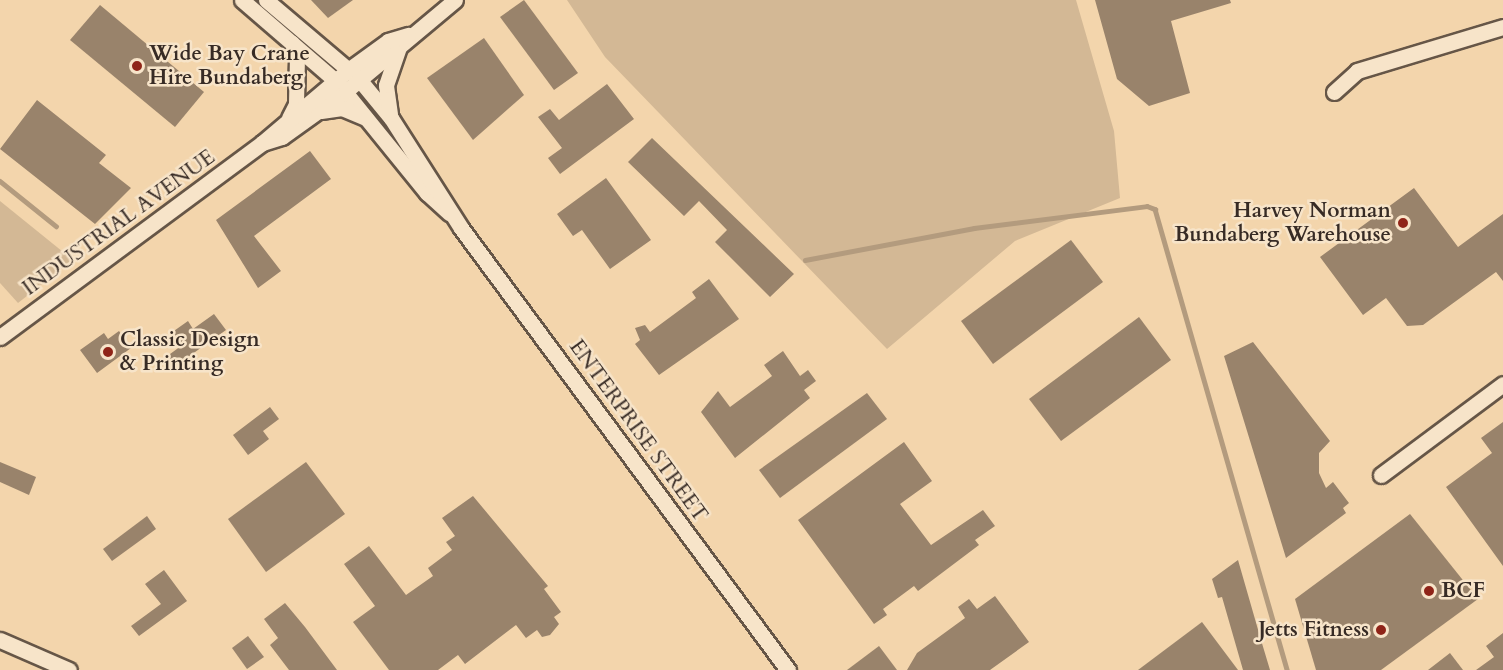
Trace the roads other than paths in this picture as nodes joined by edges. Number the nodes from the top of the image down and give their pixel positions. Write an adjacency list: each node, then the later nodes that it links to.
1 (242, 0): 6 (street, ENTERPRISE STREET)
2 (266, 0): 7 (street, ENTERPRISE STREET)
3 (455, 0): 5 (street, INDUSTRIAL AVENUE)
4 (1503, 27): 9 (street)
5 (404, 40): 7 (street, INDUSTRIAL AVENUE); 12 (street)
6 (292, 43): 8 (street, ENTERPRISE STREET); 11 (street)
7 (353, 74): 8 (street, INDUSTRIAL AVENUE); 12 (street, ENTERPRISE STREET)
8 (341, 86): 10 (street, INDUSTRIAL AVENUE); 11 (street, INDUSTRIAL AVENUE); 13 (street, ENTERPRISE STREET)
9 (1334, 92)
10 (314, 114): 13 (street); 14 (street, INDUSTRIAL AVENUE)
11 (290, 118): 14 (street, INDUSTRIAL AVENUE)
12 (391, 118): 15 (street, ENTERPRISE STREET)
13 (372, 121): 15 (street, ENTERPRISE STREET)
14 (262, 143): 16 (street, INDUSTRIAL AVENUE)
15 (454, 217): 21 (street, ENTERPRISE STREET)
16 (0, 337)
17 (1503, 384): 18 (street)
18 (1381, 476)
19 (0, 640): 20 (street)
20 (69, 670)
21 (788, 670)

